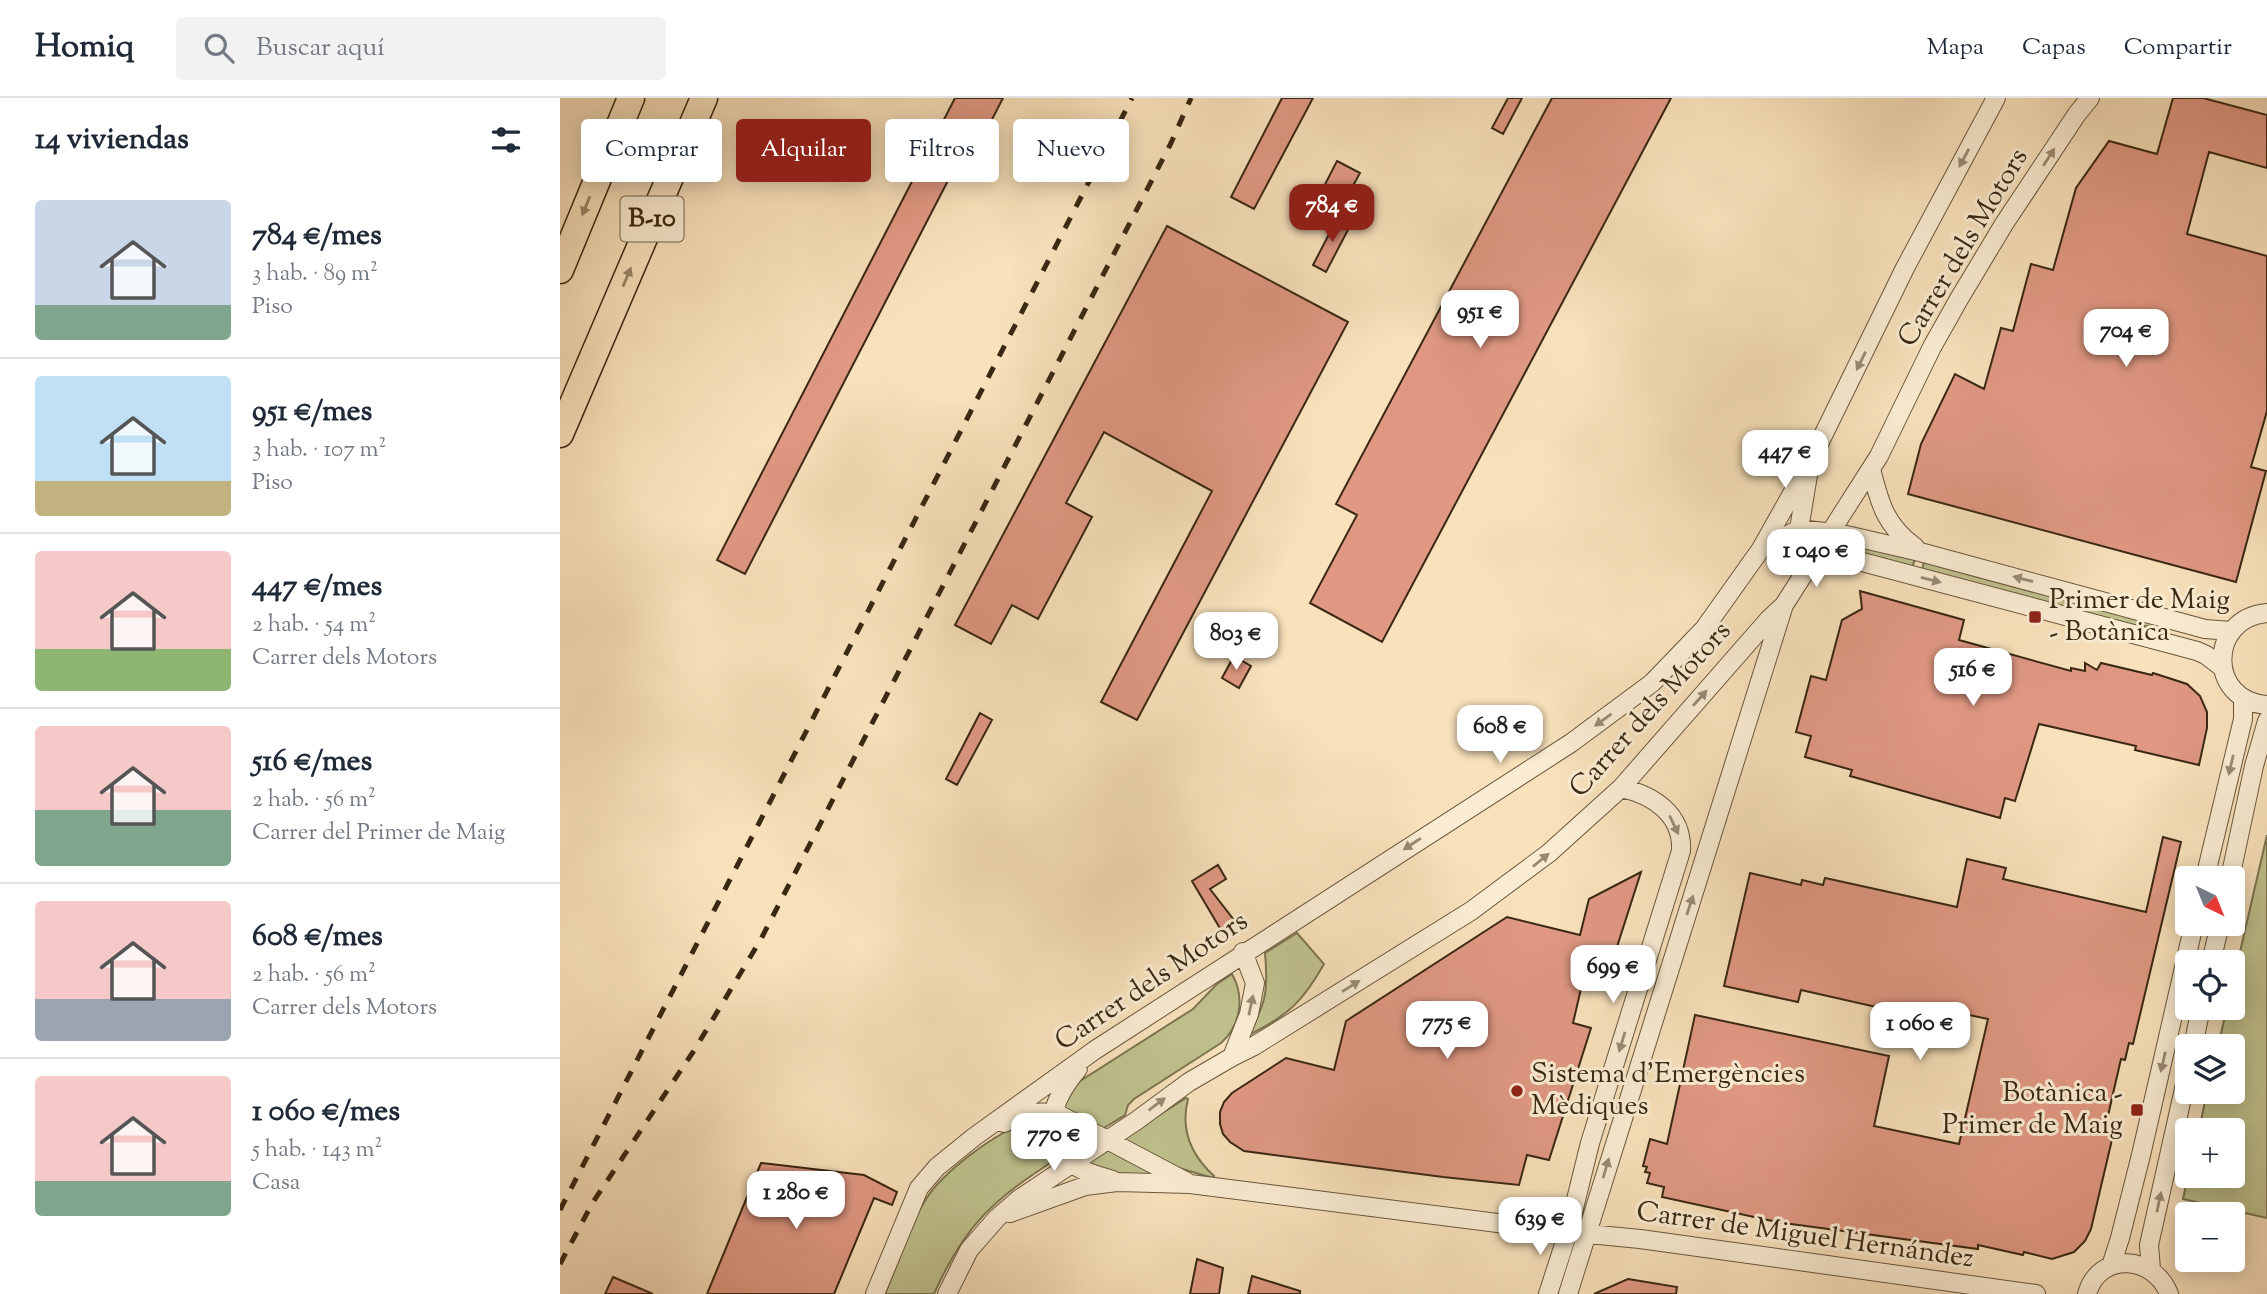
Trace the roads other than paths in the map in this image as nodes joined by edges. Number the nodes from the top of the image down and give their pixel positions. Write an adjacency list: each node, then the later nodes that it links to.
1 (631, 98): 5 (highway, B-10, one-way to 5)
2 (704, 98): 6 (highway, B-10, one-way to 2)
3 (1996, 98): 7 (street, Carrer dels Motors, one-way to 7)
4 (2090, 98): 8 (street, Carrer dels Motors, one-way to 4)
5 (560, 270)
6 (560, 434)
7 (1812, 458): 9 (street); 11 (street, Carrer dels Motors)
8 (1871, 469): 10 (street, Carrer dels Motors); 12 (street)
9 (1799, 529): 10 (street); 11 (street); 13 (street)
10 (1830, 533): 12 (street); 13 (street, Carrer dels Motors)
11 (1761, 550): 25 (street, Carrer dels Motors, one-way to 25)
12 (1920, 552): 16 (street, one-way to 12)
13 (1817, 554): 14 (street, Carrer dels Motors); 17 (street, one-way to 17)
14 (1784, 605): 21 (street, Carrer dels Motors, one-way to 14); 37 (street, one-way to 14)
15 (2265, 608): 16 (street)
16 (2231, 631): 17 (street)
17 (2223, 668): 18 (street)
18 (2243, 698): 19 (street); 22 (street, one-way to 22)
19 (2267, 705)
20 (2267, 721): 23 (street)
21 (1621, 788): 27 (street, Carrer dels Motors, one-way to 21); 36 (street, one-way to 36)
22 (2208, 866)
23 (2233, 866)
24 (2191, 936): 38 (street, one-way to 38)
25 (1243, 953): 26 (street, Carrer dels Motors); 27 (street, one-way to 25)
26 (1095, 1050): 29 (street); 30 (street, Carrer dels Motors)
27 (1232, 1056): 31 (street, Carrer dels Motors, one-way to 27)
28 (2181, 1104): 39 (street, one-way to 28)
29 (1052, 1112): 30 (street, Carrer de Miguel Hernández); 31 (street, Carrer de Miguel Hernández); 32 (street)
30 (974, 1137): 40 (street, Carrer dels Motors)
31 (1108, 1140): 32 (street, Carrer dels Motors); 34 (street, Carrer de Miguel Hernández)
32 (1071, 1164): 33 (street, Carrer de Miguel Hernández); 35 (street, Carrer dels Motors)
33 (1117, 1182): 34 (street, Carrer de Miguel Hernández); 35 (street, Carrer de Miguel Hernández)
34 (1190, 1184): 36 (street, Carrer de Miguel Hernández)
35 (997, 1218): 41 (street, Carrer dels Motors)
36 (1568, 1232): 37 (street, Carrer de Miguel Hernández); 42 (street)
37 (1587, 1234): 43 (street); 44 (street, Carrer de Miguel Hernández)
38 (2111, 1266): 39 (street); 45 (street)
39 (2151, 1269): 46 (street)
40 (875, 1294)
41 (947, 1294)
42 (1548, 1294)
43 (1568, 1294)
44 (2036, 1294)
45 (2087, 1294)
46 (2169, 1294)

